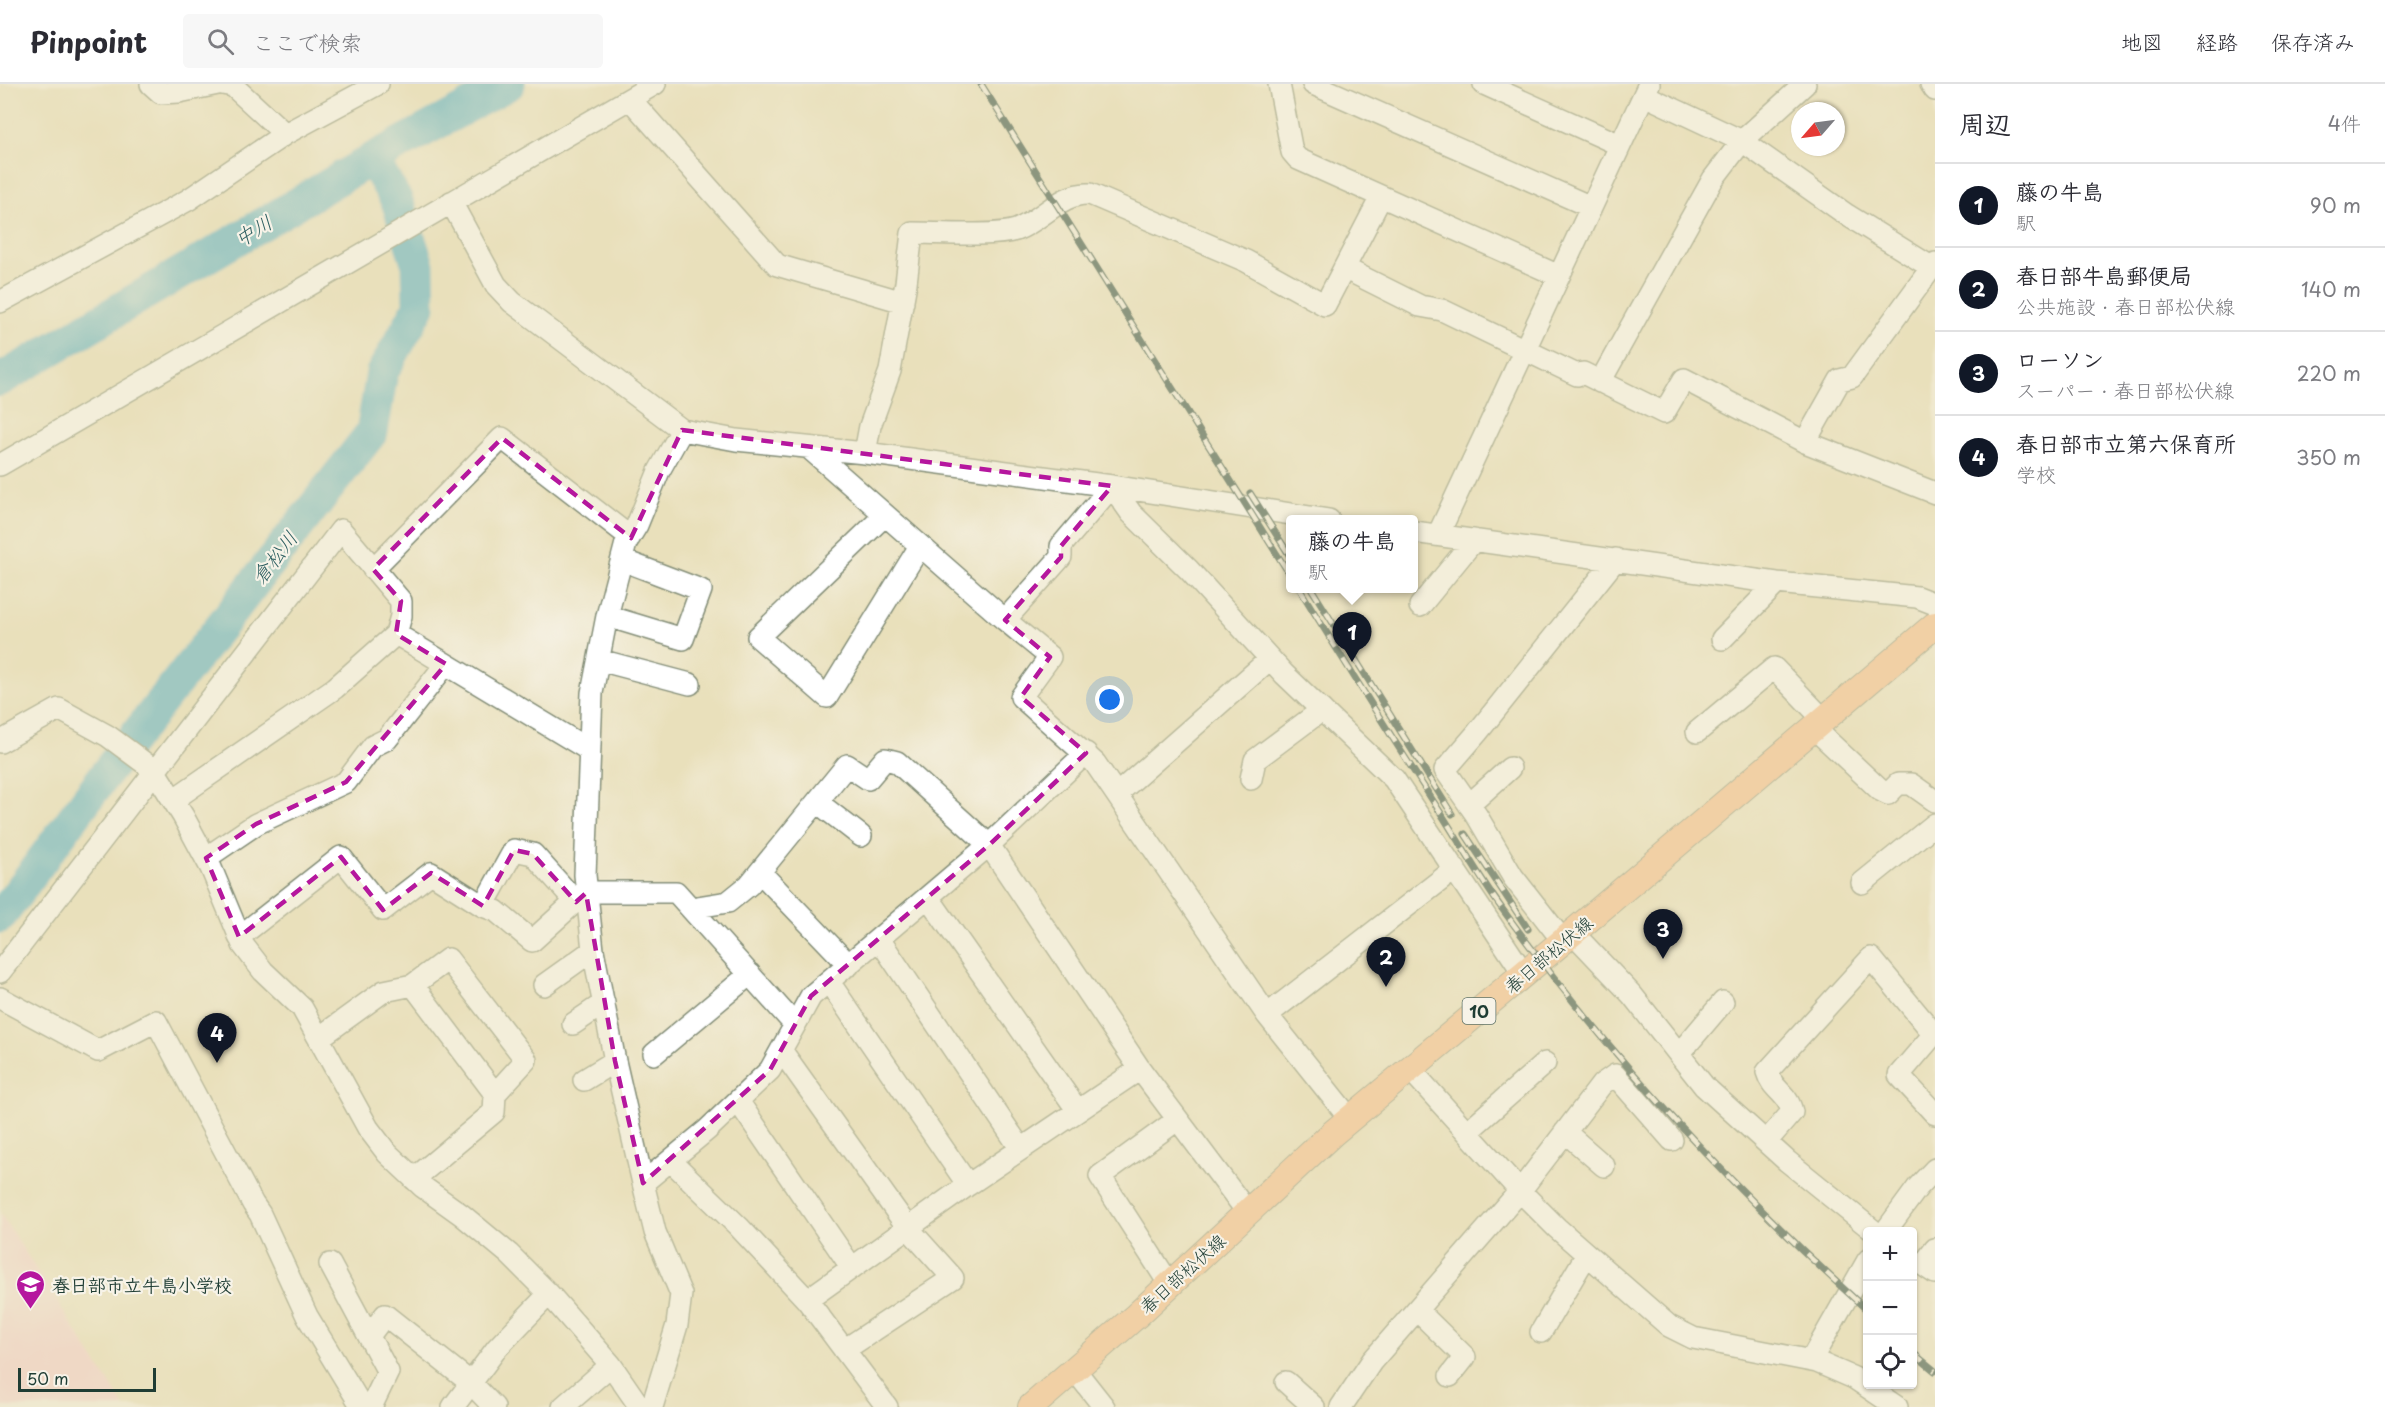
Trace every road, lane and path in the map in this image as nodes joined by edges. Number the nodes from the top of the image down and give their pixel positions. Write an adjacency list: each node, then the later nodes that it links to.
1 (151, 84): 2 (street)
2 (220, 84): 13 (street)
3 (378, 84): 13 (street)
4 (656, 84): 12 (street)
5 (1279, 84): 16 (street)
6 (1313, 84): 18 (street)
7 (1484, 84): 15 (street)
8 (1805, 84): 14 (street)
9 (1931, 84): 11 (street)
10 (1646, 90): 14 (street); 15 (street)
11 (1935, 90)
12 (630, 99): 17 (street); 23 (street)
13 (285, 134): 22 (street)
14 (1742, 141): 19 (street); 25 (street)
15 (1620, 145): 18 (street)
16 (1381, 197): 20 (street); 21 (street)
17 (451, 202): 26 (street); 30 (street)
18 (1591, 207): 21 (street)
19 (1933, 265): 27 (street)
20 (1344, 268): 23 (street); 24 (street)
21 (1559, 276): 24 (street)
22 (0, 302)
23 (903, 302): 29 (street)
24 (1525, 349): 25 (street); 36 (street)
25 (1600, 382): 27 (street)
26 (682, 430): 28 (street); 37 (street)
27 (1805, 442): 32 (street)
28 (809, 447): 29 (street); 33 (street)
29 (865, 453): 31 (street)
30 (0, 465)
31 (1112, 486): 34 (street); 47 (street); 51 (street)
32 (1935, 493)
33 (885, 515): 39 (street); 39 (street)
34 (1303, 515)
35 (1418, 533): 36 (street)
36 (1438, 535): 38 (street)
37 (630, 537): 41 (street); 42 (street)
38 (1474, 540): 40 (street); 45 (street)
39 (920, 546): 47 (street)
40 (1616, 559): 43 (street); 68 (street)
41 (622, 560): 46 (street); 46 (street)
42 (373, 568): 49 (street); 61 (street)
43 (1777, 583): 44 (street); 50 (street)
44 (1935, 604)
45 (1420, 606)
46 (607, 616): 52 (street)
47 (1005, 620): 60 (street)
48 (1935, 625): 56 (main road, 春日部松伏線 / 10)
49 (396, 634): 53 (street); 65 (street)
50 (1722, 639)
51 (1270, 659): 55 (street); 64 (street)
52 (599, 660): 54 (street); 59 (street)
53 (446, 664): 59 (street); 72 (street)
54 (690, 684)
55 (1322, 710): 63 (street); 73 (street)
56 (1819, 724): 57 (street); 66 (street); 81 (main road, 春日部松伏線 / 10)
57 (1697, 732)
58 (0, 742): 61 (street)
59 (588, 750): 76 (street)
60 (1086, 753): 64 (street); 71 (street)
61 (151, 767): 65 (street); 85 (street)
62 (1510, 768): 68 (street)
63 (1251, 779)
64 (1117, 794): 94 (street)
65 (173, 800): 72 (street)
66 (1935, 801)
67 (817, 802): 70 (street); 71 (street); 74 (street)
68 (1469, 805): 81 (street)
69 (1935, 824): 75 (street)
70 (861, 836)
71 (989, 845): 77 (street); 103 (street)
72 (206, 858): 80 (street)
73 (1455, 869): 87 (street); 94 (street)
74 (760, 872): 79 (street); 84 (street)
75 (1862, 884)
76 (581, 897): 78 (street); 78 (street); 79 (street); 83 (street)
77 (928, 897): 82 (street); 108 (street)
78 (483, 906): 80 (street)
79 (691, 908): 86 (street)
80 (239, 937): 97 (street)
81 (1568, 937): 87 (main road, 春日部松伏線 / 10); 100 (street)
82 (879, 939): 84 (street); 116 (street)
83 (594, 950): 90 (street); 93 (street)
84 (849, 965): 88 (street)
85 (0, 972)
86 (750, 974): 96 (street); 99 (street)
87 (1524, 974): 104 (main road, 春日部松伏線 / 10)
88 (829, 982): 96 (street); 122 (street)
89 (412, 985): 97 (street); 106 (street); 106 (street)
90 (544, 985)
91 (0, 998): 148 (street)
92 (1723, 1002): 100 (street)
93 (604, 1003): 95 (street); 101 (street)
94 (1267, 1015): 110 (street)
95 (573, 1024)
96 (795, 1024): 98 (street)
97 (319, 1038): 120 (street)
98 (781, 1050): 107 (street); 127 (street)
99 (654, 1054)
100 (1679, 1054): 115 (street)
101 (615, 1061): 105 (street); 121 (street)
102 (1545, 1063): 112 (street)
103 (1140, 1069): 108 (street); 111 (street)
104 (1410, 1069): 110 (main road, 春日部松伏線 / 10); 112 (street)
105 (584, 1080)
106 (495, 1094): 120 (street)
107 (738, 1101): 117 (street); 131 (street)
108 (1078, 1111): 116 (street)
109 (1935, 1114): 115 (street)
110 (1350, 1119): 124 (main road, 春日部松伏線 / 10)
111 (1177, 1120): 124 (street); 134 (street)
112 (1467, 1132): 123 (street)
113 (1565, 1132): 114 (street); 118 (street); 123 (street)
114 (1672, 1140)
115 (1766, 1142): 125 (street)
116 (1021, 1149): 122 (street)
117 (671, 1161): 121 (street); 136 (street)
118 (1604, 1166)
119 (1935, 1169): 126 (street)
120 (414, 1179): 135 (street)
121 (643, 1184): 154 (street)
122 (968, 1185): 127 (street)
123 (1520, 1191): 129 (street); 137 (street)
124 (1248, 1213): 134 (main road, 春日部松伏線 / 10)
125 (1869, 1227)
126 (1889, 1227)
127 (908, 1228): 131 (street); 140 (street)
128 (1935, 1249): 133 (street)
129 (1587, 1254): 138 (street); 141 (street)
130 (330, 1264): 139 (street)
131 (852, 1268): 136 (street)
132 (1863, 1269): 141 (street)
133 (1935, 1273)
134 (1170, 1285): 143 (main road, 春日部松伏線 / 10)
135 (549, 1294): 142 (street); 146 (street)
136 (807, 1300): 140 (street)
137 (1417, 1310): 144 (street); 158 (street)
138 (1541, 1332)
139 (369, 1336): 146 (street); 149 (street)
140 (844, 1350): 147 (street)
141 (1810, 1360): 159 (street)
142 (612, 1365): 152 (street); 153 (street)
143 (1074, 1369): 155 (main road, 春日部松伏線 / 10); 156 (street)
144 (1450, 1376)
145 (1286, 1382): 157 (street)
146 (471, 1383): 150 (street); 151 (street)
147 (884, 1406)
148 (362, 1407)
149 (370, 1407)
150 (453, 1407)
151 (494, 1407)
152 (563, 1407)
153 (640, 1407)
154 (652, 1407)
155 (1030, 1407)
156 (1104, 1407)
157 (1314, 1407)
158 (1341, 1407)
159 (1897, 1407)

